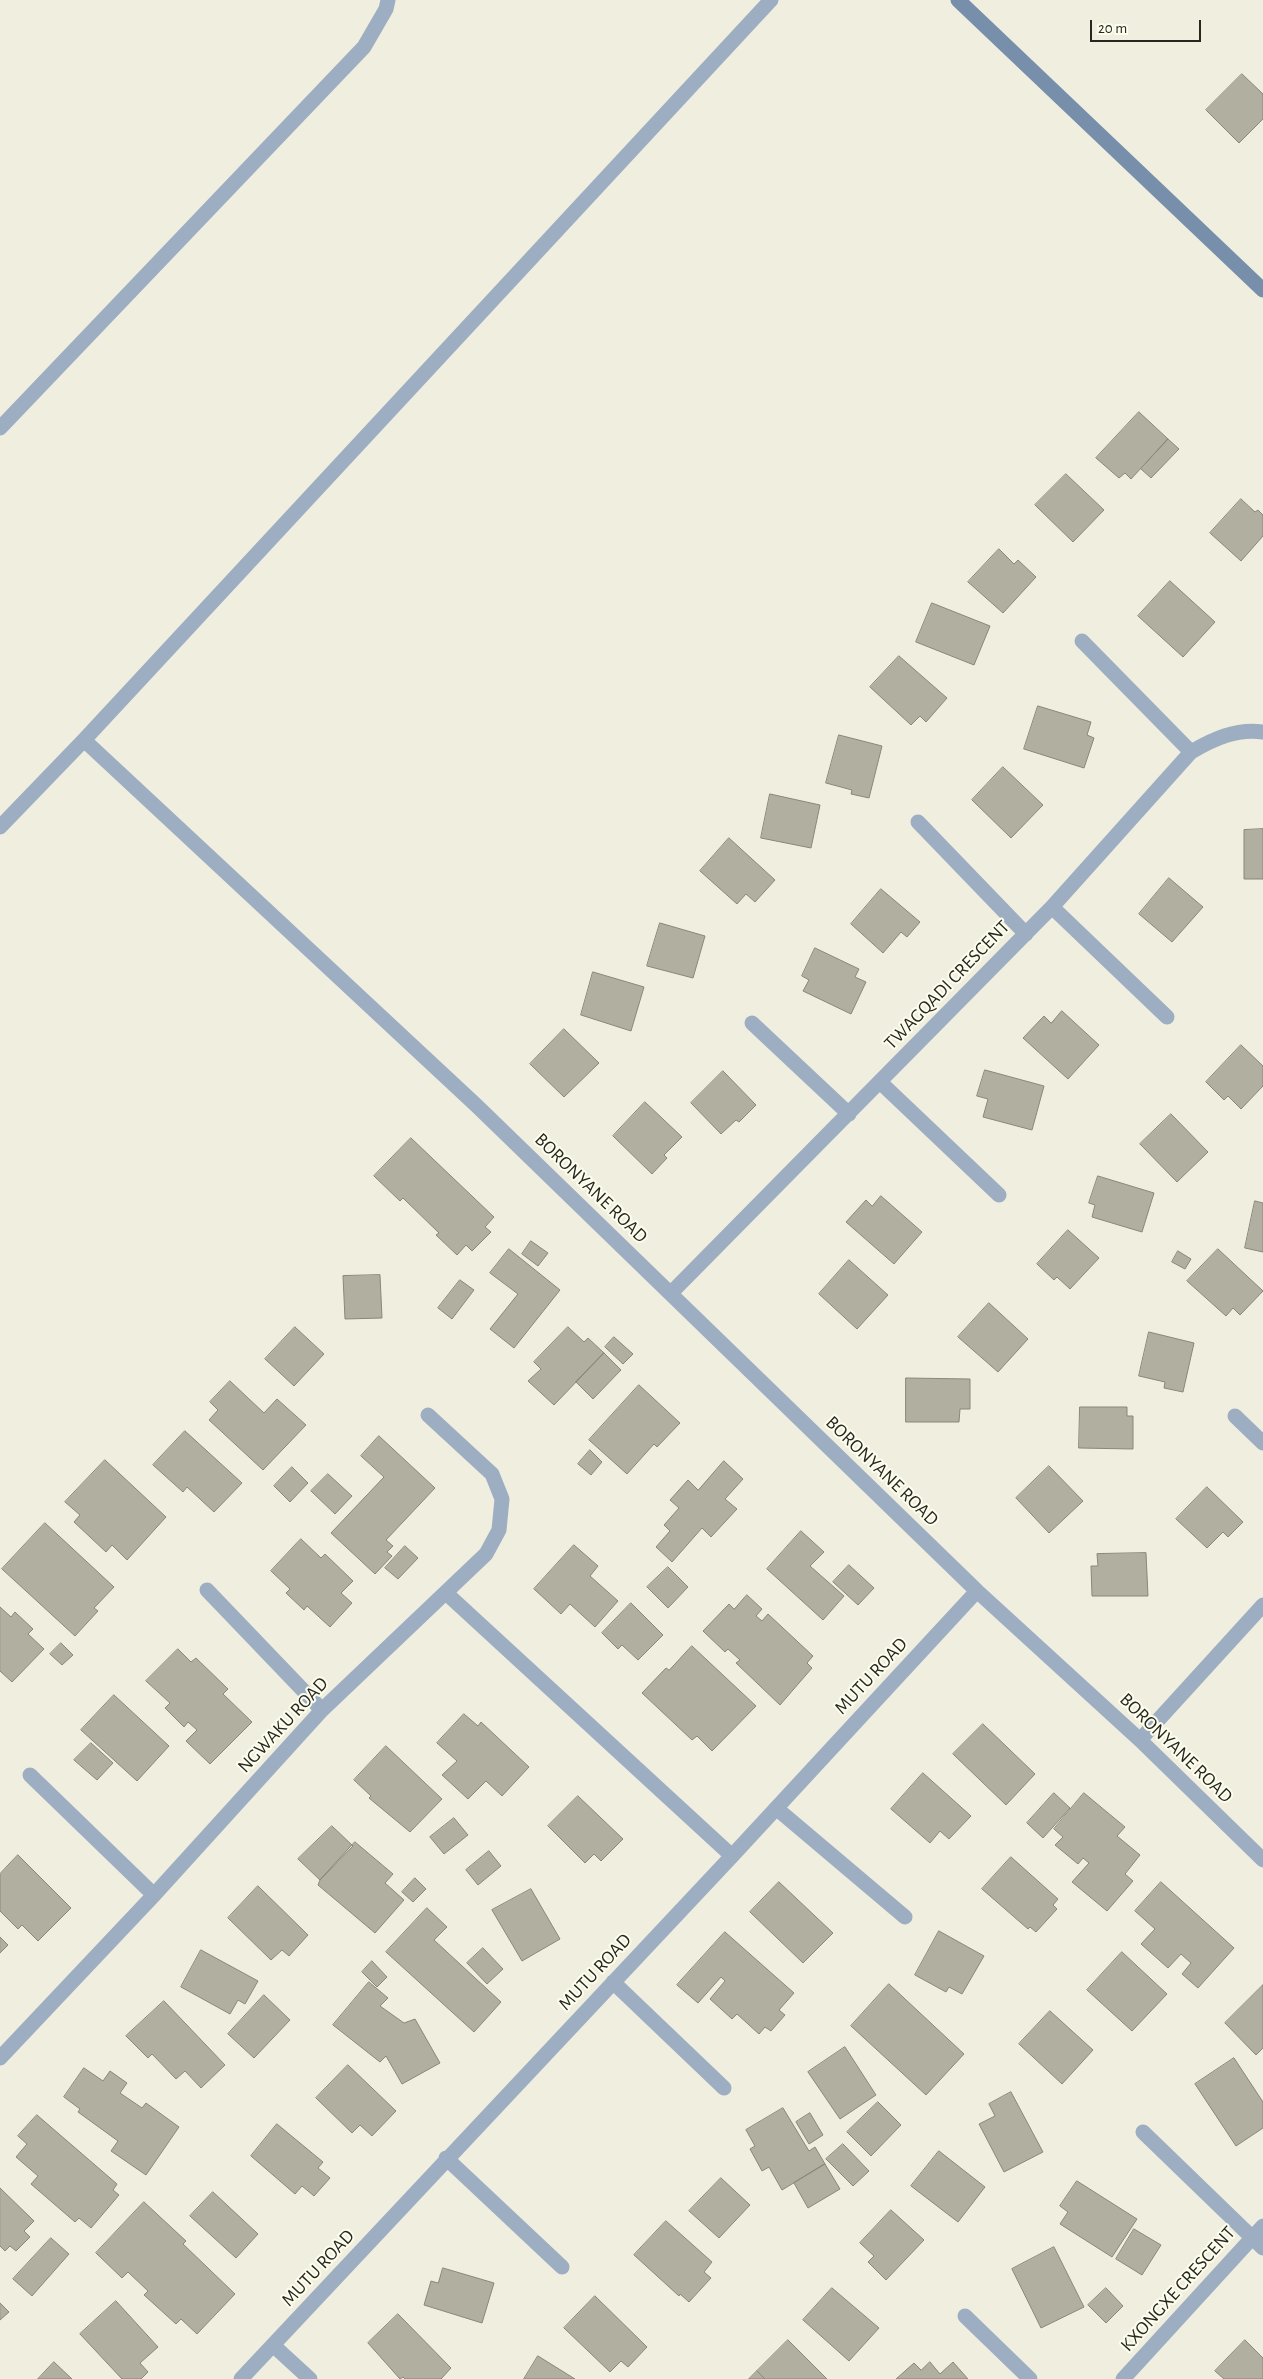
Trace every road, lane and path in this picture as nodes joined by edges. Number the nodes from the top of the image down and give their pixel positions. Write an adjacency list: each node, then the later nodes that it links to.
1 (388, 0): 5 (street)
2 (771, 0): 8 (street)
3 (958, 0): 4 (street)
4 (1263, 290)
5 (0, 428)
6 (1082, 641): 9 (street)
7 (1263, 732): 9 (street, TWAGQADI CRESCENT)
8 (84, 740): 11 (street); 19 (street, BORONYANE ROAD)
9 (1191, 752): 12 (street, TWAGQADI CRESCENT)
10 (918, 822): 13 (street)
11 (0, 827)
12 (1052, 907): 13 (street, TWAGQADI CRESCENT); 14 (street)
13 (1026, 934): 16 (street, TWAGQADI CRESCENT)
14 (1167, 1017)
15 (752, 1023): 17 (street)
16 (880, 1082): 17 (street, TWAGQADI CRESCENT); 18 (street)
17 (850, 1114): 19 (street, TWAGQADI CRESCENT)
18 (999, 1195)
19 (671, 1293): 24 (street, BORONYANE ROAD)
20 (428, 1415): 25 (street, NGWAKU ROAD)
21 (1234, 1416): 22 (street)
22 (1263, 1443)
23 (207, 1590): 27 (street)
24 (977, 1591): 28 (street, BORONYANE ROAD); 30 (street, MUTU ROAD)
25 (446, 1593): 27 (street, NGWAKU ROAD); 31 (street)
26 (1263, 1605): 28 (street)
27 (322, 1710): 33 (street, NGWAKU ROAD)
28 (1140, 1740): 32 (street, BORONYANE ROAD)
29 (30, 1775): 33 (street)
30 (776, 1808): 31 (street, MUTU ROAD); 34 (street)
31 (732, 1856): 35 (street, MUTU ROAD)
32 (1263, 1860)
33 (154, 1895): 36 (street, NGWAKU ROAD)
34 (905, 1916)
35 (613, 1982): 37 (street); 39 (street, MUTU ROAD)
36 (0, 2058)
37 (724, 2088)
38 (1143, 2132): 41 (street)
39 (446, 2158): 42 (street); 44 (street, MUTU ROAD)
40 (1263, 2226): 41 (street, KXONGXE CRESCENT)
41 (1258, 2243): 48 (street, KXONGXE CRESCENT)
42 (562, 2267)
43 (964, 2316): 47 (street)
44 (274, 2346): 45 (street, MUTU ROAD); 46 (street)
45 (241, 2379)
46 (310, 2379)
47 (1030, 2379)
48 (1123, 2379)

